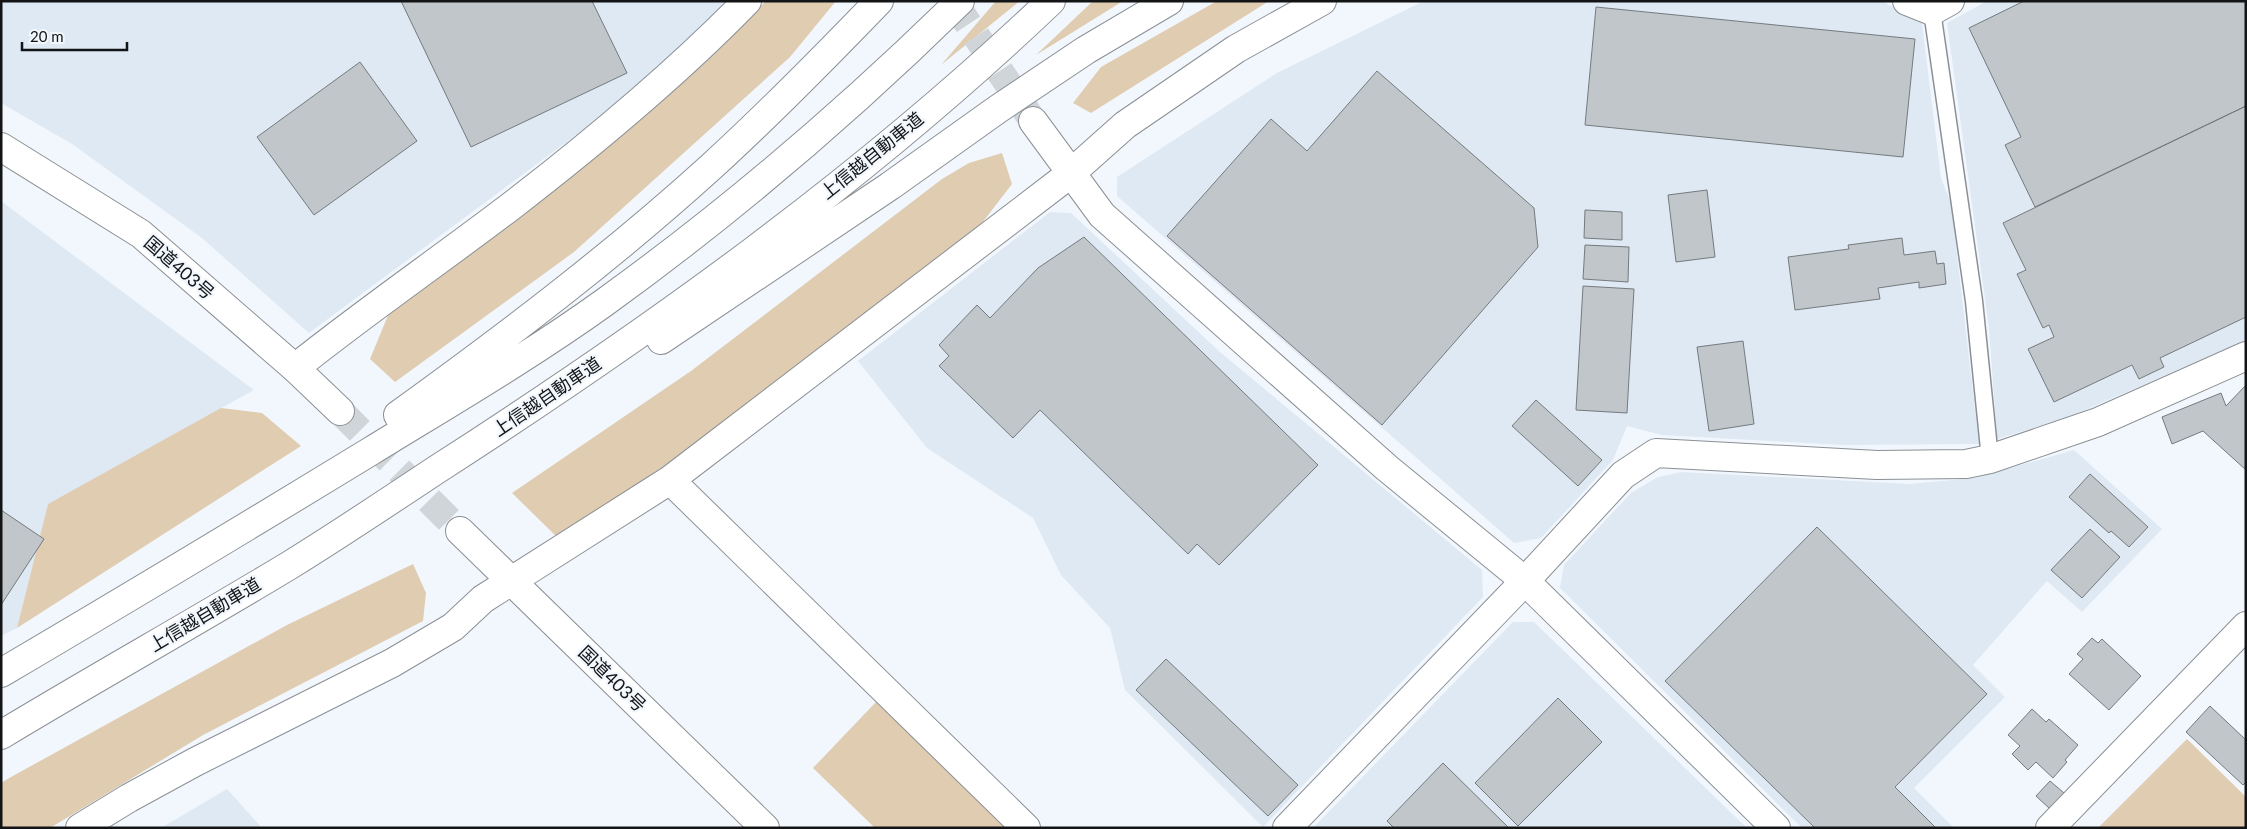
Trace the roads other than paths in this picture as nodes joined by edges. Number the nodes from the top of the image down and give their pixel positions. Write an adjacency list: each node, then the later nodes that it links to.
1 (747, 1): 12 (main road)
2 (879, 1): 18 (main road)
3 (960, 1): 18 (main road)
4 (1051, 1): 17 (main road, 上信越自動車道)
5 (1169, 1): 17 (main road)
6 (1322, 1): 10 (main road)
7 (1930, 5): 14 (lane)
8 (1033, 121): 10 (main road)
9 (1, 147): 12 (main road, 国道403号)
10 (1070, 174): 15 (main road); 20 (main road)
11 (2246, 356): 14 (main road)
12 (295, 368): 13 (main road, 国道403号)
13 (340, 411)
14 (1990, 459): 20 (main road)
15 (670, 480): 19 (main road); 26 (main road)
16 (460, 531): 19 (main road, 国道403号)
17 (292, 564): 23 (main road, 上信越自動車道)
18 (173, 572): 22 (main road)
19 (510, 580): 24 (main road); 25 (main road, 国道403号)
20 (1525, 581): 27 (main road); 28 (main road)
21 (2246, 626): 29 (main road)
22 (1, 673)
23 (1, 736)
24 (80, 828)
25 (765, 828)
26 (1026, 828)
27 (1287, 828)
28 (1776, 828)
29 (2050, 828)

